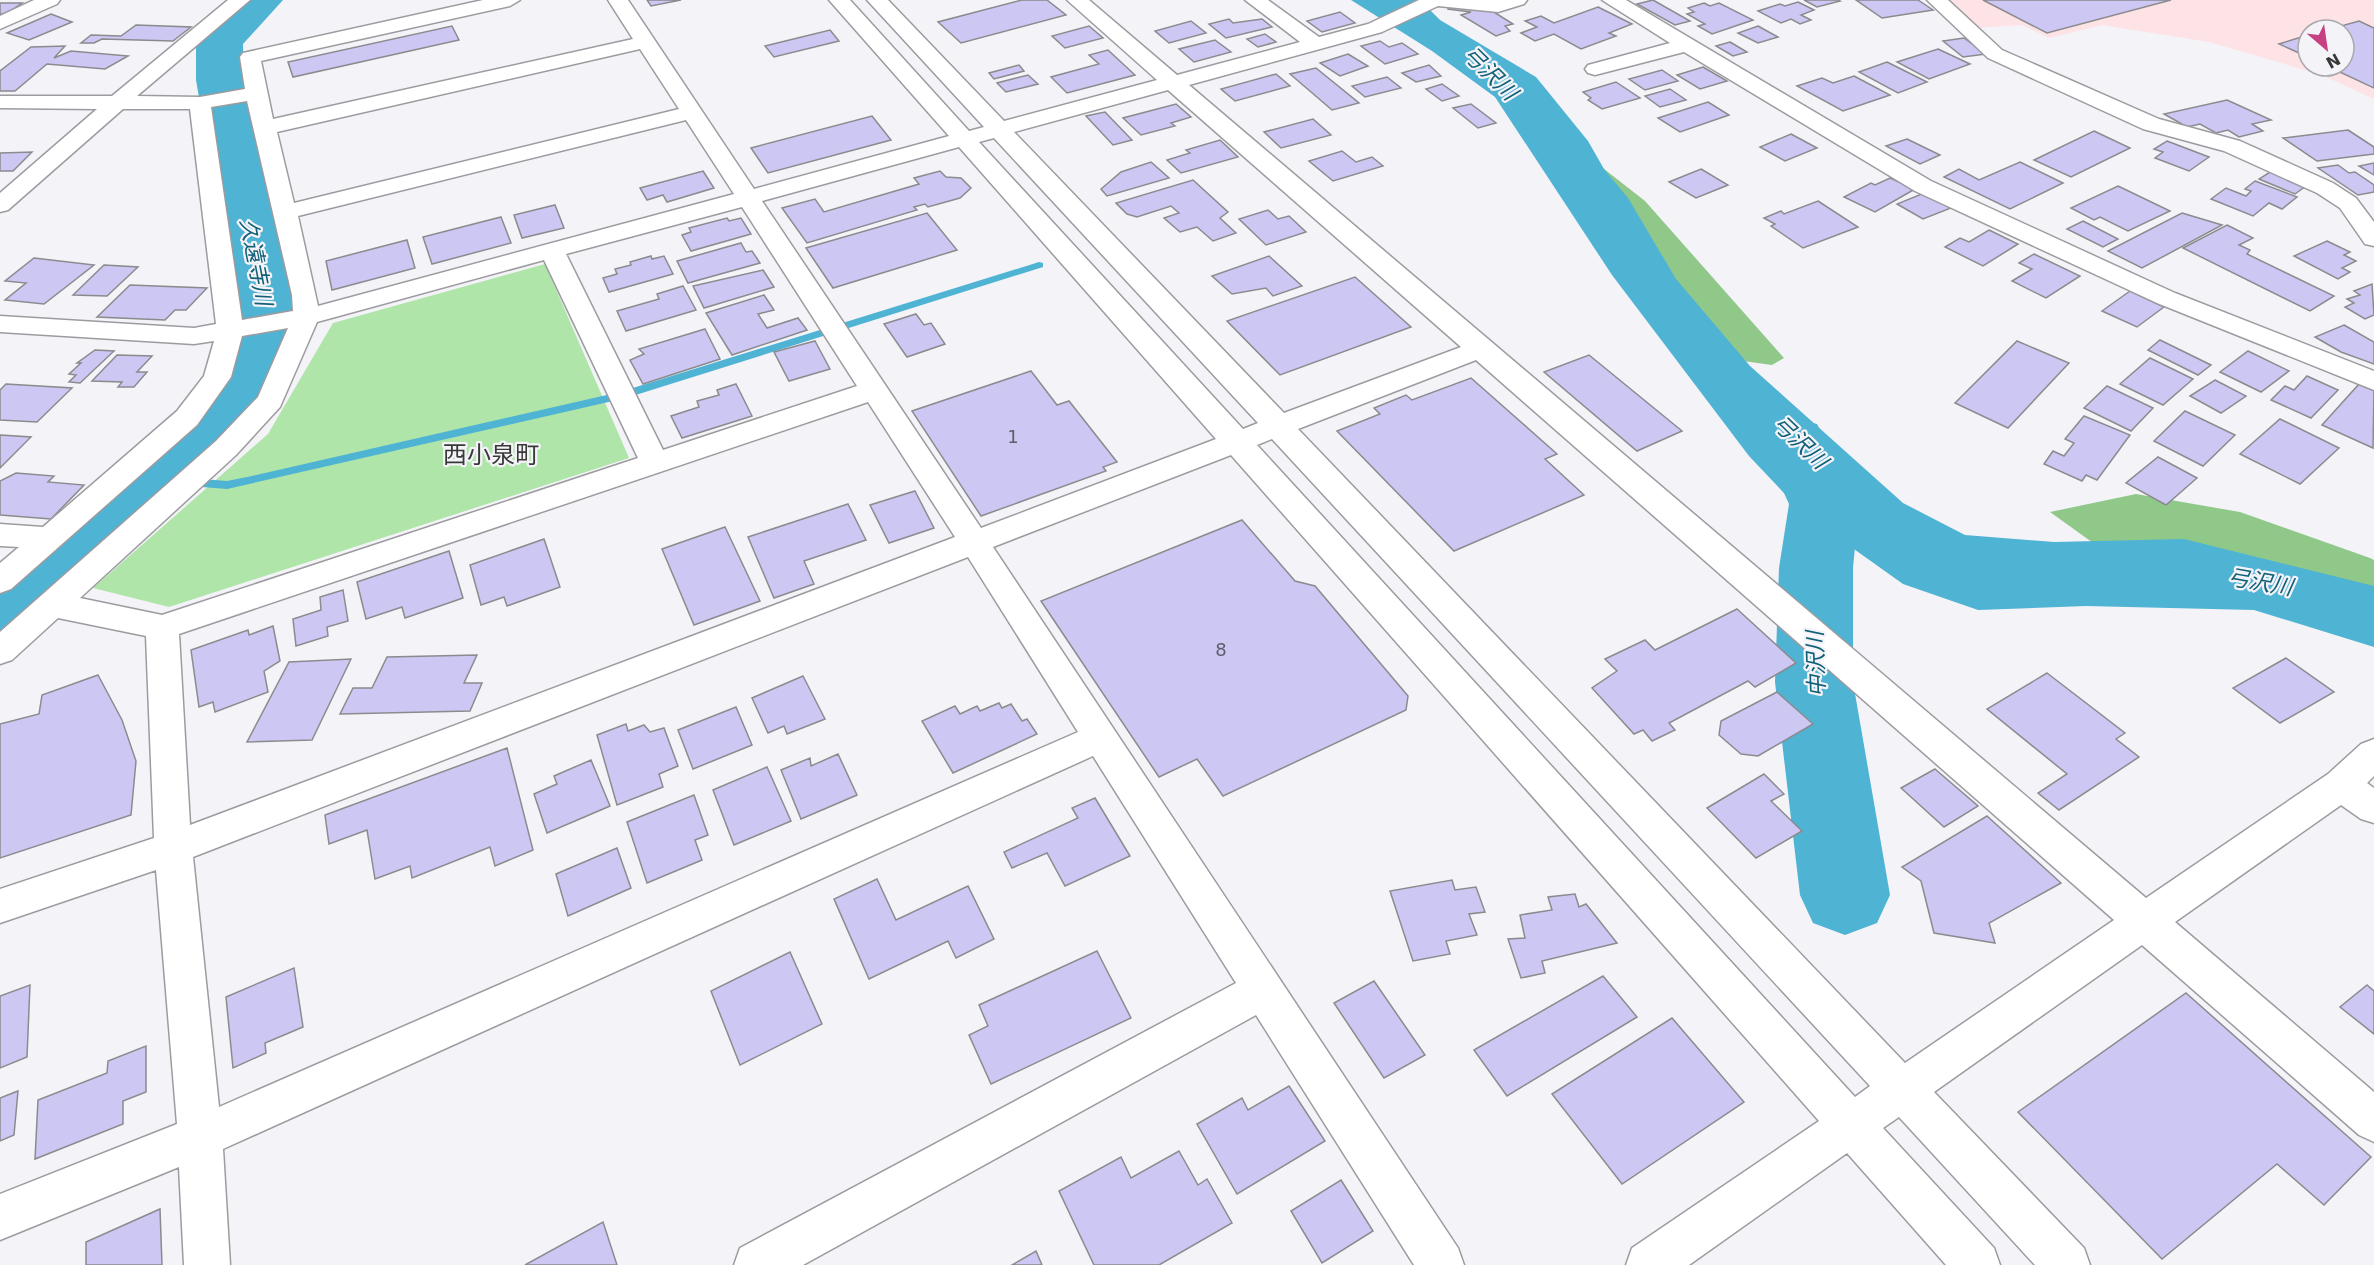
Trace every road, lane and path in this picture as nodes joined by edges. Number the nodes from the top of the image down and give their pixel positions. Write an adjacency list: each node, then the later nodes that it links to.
1 (50, 0): 13 (street)
2 (240, 0): 22 (street)
3 (510, 0): 19 (street)
4 (618, 0): 14 (street)
5 (839, 0): 26 (street)
6 (877, 0): 25 (street)
7 (1077, 0): 18 (street)
8 (1255, 0): 15 (street)
9 (1437, 0): 10 (street); 15 (street)
10 (1517, 0)
11 (1937, 0): 29 (street)
12 (1622, 1): 16 (street)
13 (0, 23)
14 (645, 42): 23 (street); 24 (street)
15 (1316, 44): 18 (street)
16 (1689, 45): 17 (street); 38 (street)
17 (1595, 69)
18 (1172, 81): 25 (street); 37 (street)
19 (251, 94): 21 (street); 24 (street)
20 (0, 102): 22 (street)
21 (207, 102): 22 (street); 36 (street)
22 (118, 104): 30 (street)
23 (690, 113): 27 (street); 31 (street)
24 (265, 128): 31 (street)
25 (998, 128): 26 (street); 40 (street)
26 (964, 138): 27 (street); 41 (street)
27 (747, 197): 33 (street); 39 (street)
28 (2374, 199): 29 (street)
29 (2348, 203): 32 (street)
30 (0, 205)
31 (286, 212): 34 (street)
32 (2374, 239)
33 (552, 250): 34 (street); 42 (street)
34 (296, 319): 36 (street); 47 (street)
35 (0, 324): 36 (street)
36 (239, 330): 44 (street)
37 (1480, 349): 40 (street); 56 (street)
38 (2374, 381)
39 (874, 390): 42 (street); 45 (street)
40 (1277, 428): 41 (street); 58 (street)
41 (1238, 442): 45 (street); 60 (street)
42 (655, 463): 48 (street)
43 (0, 535): 44 (street)
44 (50, 538): 46 (street)
45 (974, 542): 50 (street); 54 (street)
46 (0, 581)
47 (54, 605): 48 (street); 49 (street)
48 (162, 627): 54 (street)
49 (0, 651)
50 (1099, 738): 57 (street); 61 (street)
51 (2374, 753): 52 (street)
52 (2341, 784): 53 (street); 56 (street)
53 (2374, 808)
54 (172, 848): 55 (street); 61 (street)
55 (0, 906)
56 (2144, 921): 58 (street); 59 (street)
57 (1263, 990): 64 (street); 65 (street)
58 (1903, 1089): 60 (street); 68 (street)
59 (2374, 1120)
60 (1852, 1126): 66 (street); 67 (street)
61 (200, 1137): 62 (street); 63 (street)
62 (0, 1217)
63 (207, 1265)
64 (757, 1265)
65 (1442, 1265)
66 (1648, 1265)
67 (1977, 1265)
68 (2067, 1265)

